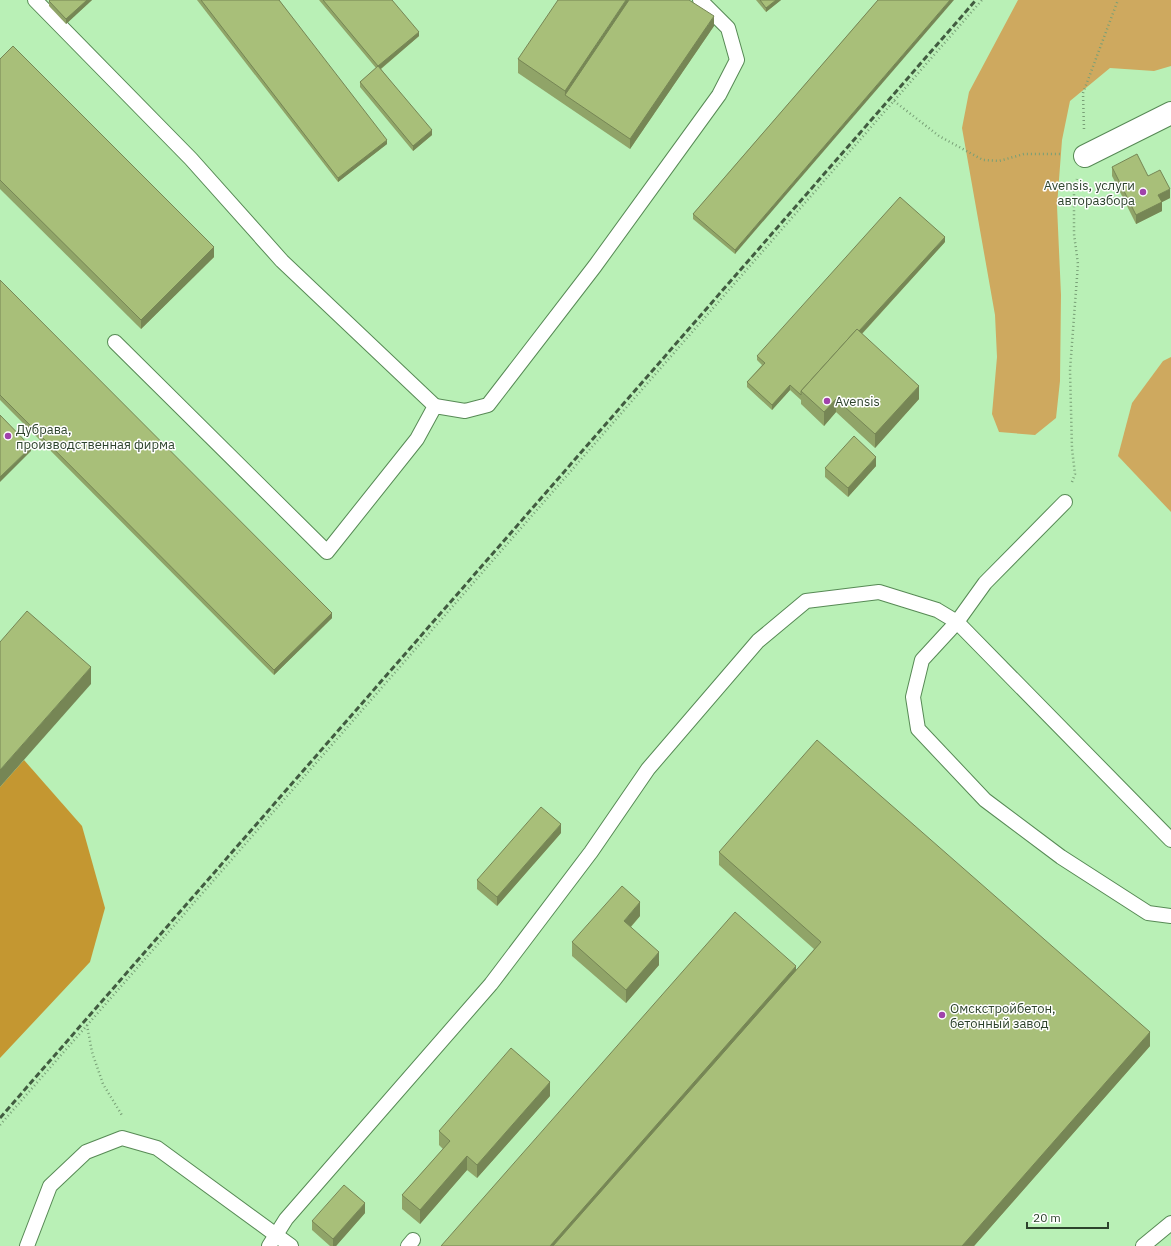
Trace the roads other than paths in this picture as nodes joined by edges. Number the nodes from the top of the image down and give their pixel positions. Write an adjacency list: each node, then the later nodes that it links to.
1 (35, 0): 6 (lane)
2 (700, 0): 6 (lane)
3 (1171, 113): 4 (street)
4 (1085, 156)
5 (115, 342): 6 (lane)
6 (435, 406)
7 (1065, 502): 8 (lane)
8 (957, 622): 9 (lane); 10 (lane); 12 (lane)
9 (1171, 840)
10 (1171, 916)
11 (1171, 1222): 15 (lane)
12 (273, 1240): 13 (lane); 14 (lane)
13 (27, 1246)
14 (291, 1246)
15 (1143, 1246)

